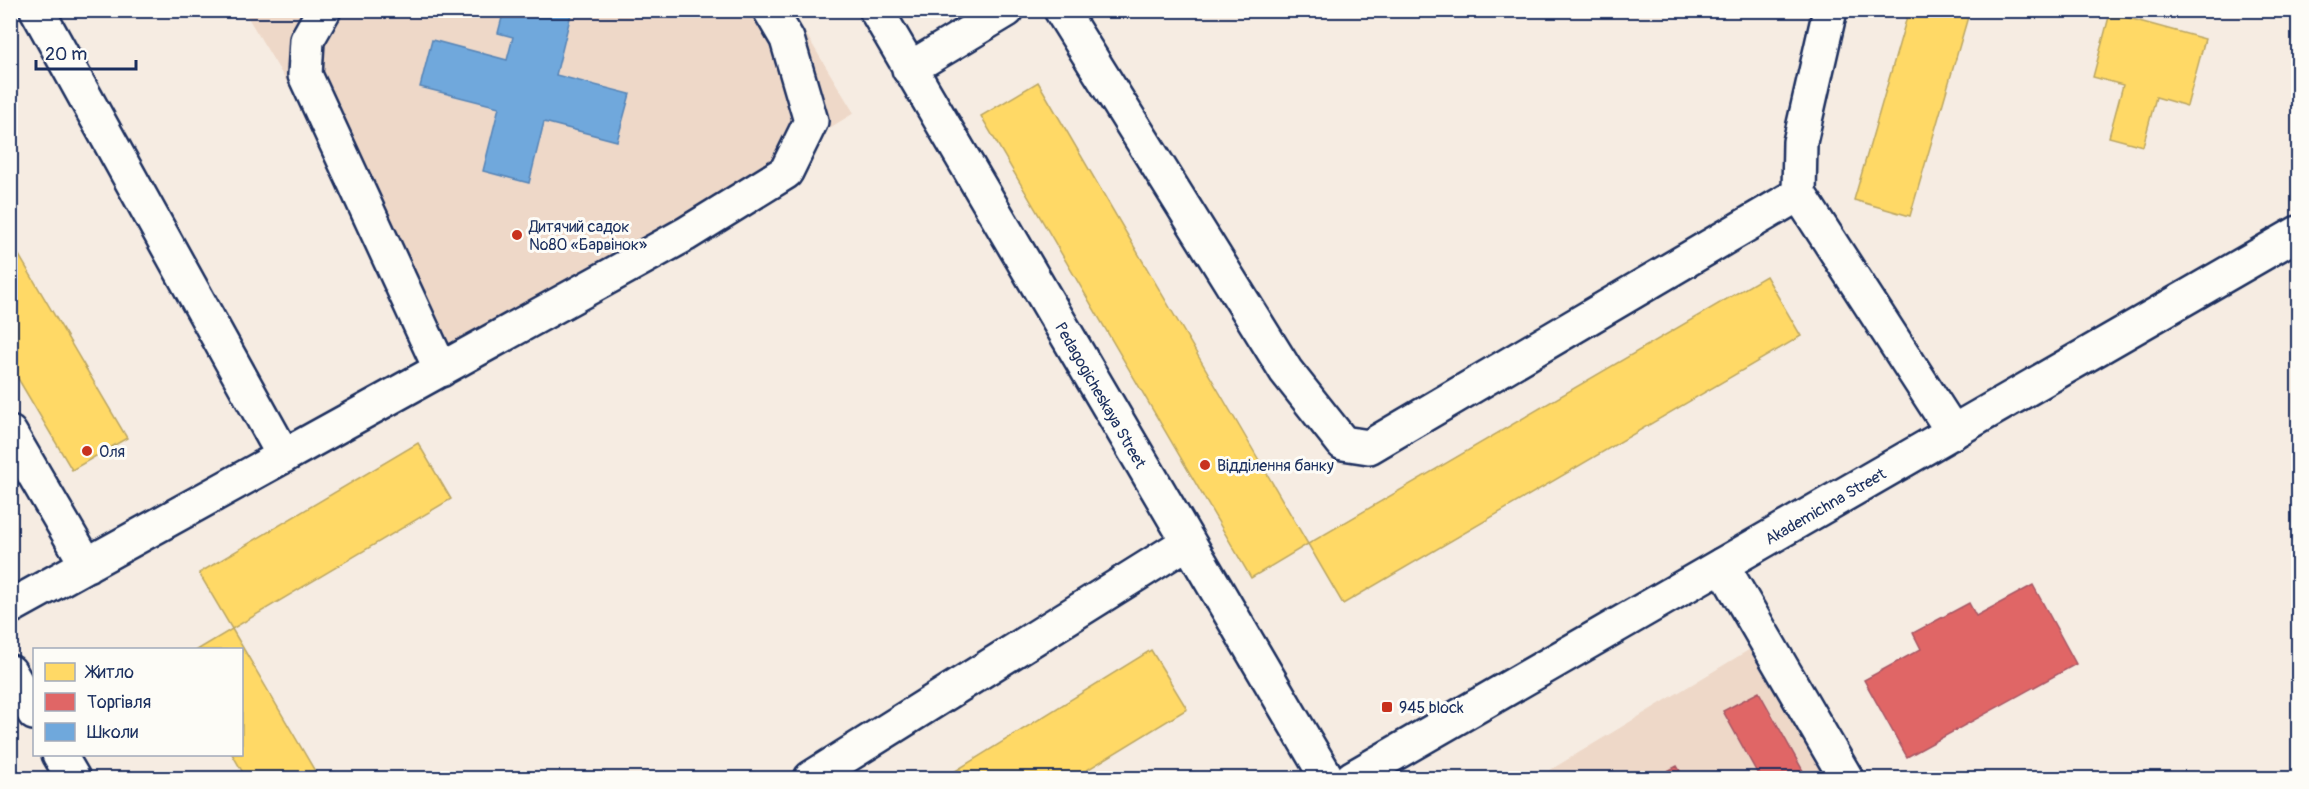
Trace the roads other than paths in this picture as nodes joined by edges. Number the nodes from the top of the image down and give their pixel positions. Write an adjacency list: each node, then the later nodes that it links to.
1 (37, 10): 14 (main road)
2 (324, 10): 11 (main road)
3 (770, 10): 11 (main road)
4 (876, 10): 8 (main road, Pedagogicheskaya Street)
5 (1007, 10): 8 (main road)
6 (1061, 10): 9 (main road)
7 (1830, 10): 9 (main road)
8 (909, 69): 15 (main road, Pedagogicheskaya Street)
9 (1799, 195): 12 (main road)
10 (2298, 234): 12 (main road, Akademichna Street)
11 (441, 370): 14 (main road)
12 (1953, 432): 17 (main road, Akademichna Street)
13 (10, 433): 16 (main road)
14 (285, 456): 16 (main road)
15 (1188, 542): 23 (main road); 24 (main road, Pedagogicheskaya Street)
16 (87, 565): 18 (main road)
17 (1722, 565): 25 (main road, Akademichna Street); 26 (main road)
18 (10, 607)
19 (10, 672): 20 (main road)
20 (33, 711)
21 (59, 756): 22 (main road)
22 (72, 778)
23 (811, 778)
24 (1327, 778)
25 (1352, 778)
26 (1846, 778)

